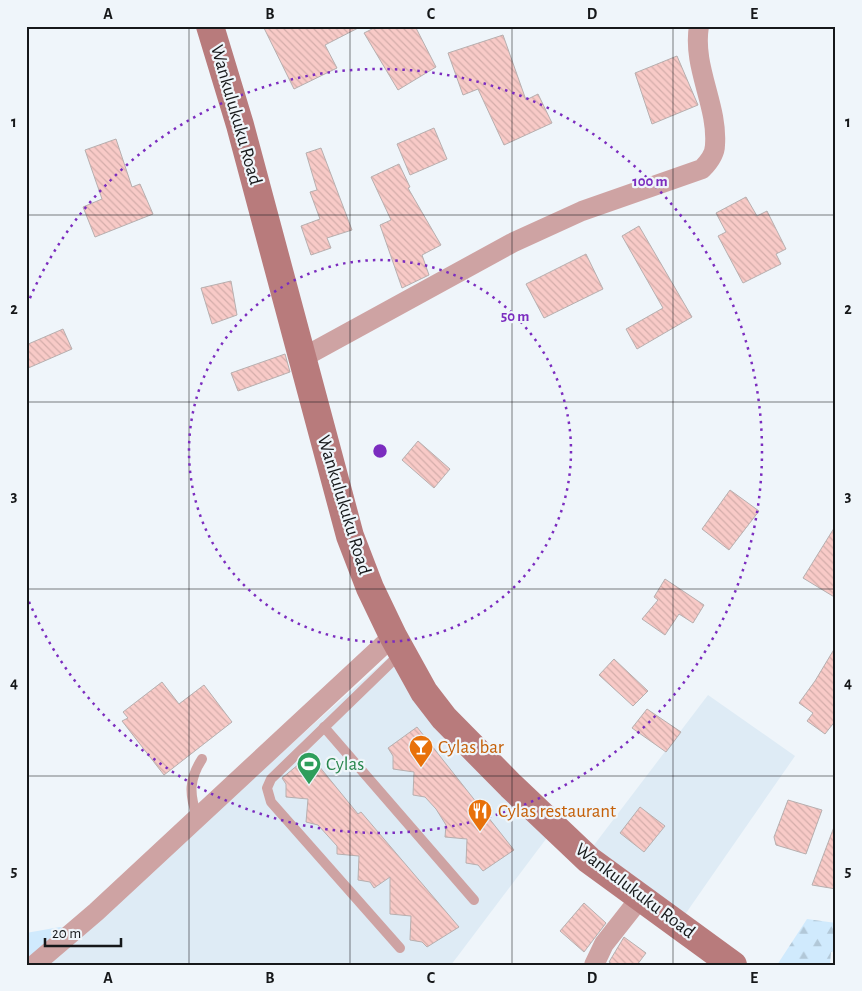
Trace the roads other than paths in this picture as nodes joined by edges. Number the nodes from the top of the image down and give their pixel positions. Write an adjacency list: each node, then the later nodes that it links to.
1 (210, 26): 3 (main road, Wankulukuku Road)
2 (699, 26): 3 (street)
3 (302, 358): 4 (main road, Wankulukuku Road)
4 (397, 644): 5 (lane); 7 (street); 8 (main road, Wankulukuku Road)
5 (324, 727): 9 (lane); 10 (lane)
6 (202, 759): 7 (lane)
7 (197, 816): 11 (street)
8 (641, 897): 12 (street); 13 (main road, Wankulukuku Road)
9 (474, 900)
10 (400, 948)
11 (34, 965)
12 (594, 965)
13 (733, 965)

